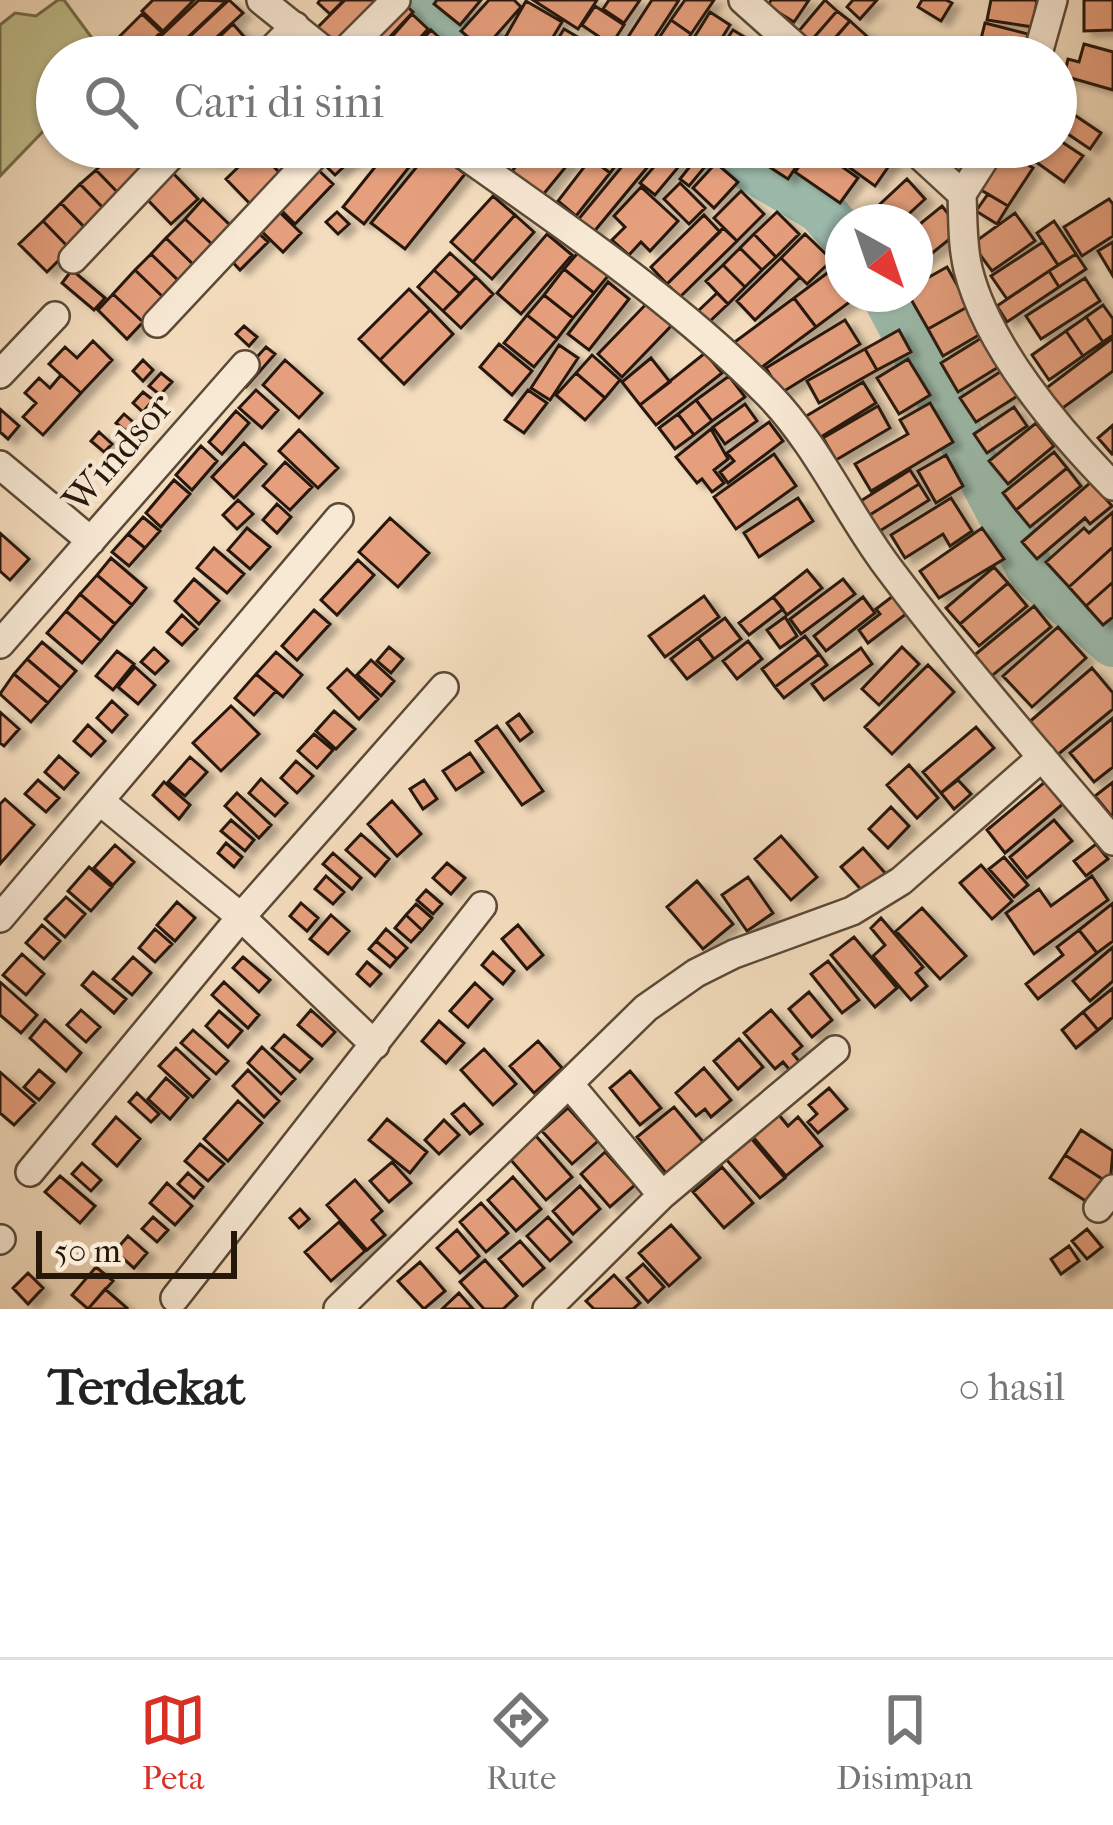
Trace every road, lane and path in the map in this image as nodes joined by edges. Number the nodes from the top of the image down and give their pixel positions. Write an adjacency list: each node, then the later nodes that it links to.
1 (261, 0): 5 (street)
2 (742, 0): 9 (street)
3 (1053, 0): 10 (street)
4 (395, 1): 8 (street)
5 (295, 26): 6 (street); 7 (street)
6 (285, 36)
7 (308, 36)
8 (358, 36)
9 (783, 36)
10 (1043, 36)
11 (159, 168): 17 (street)
12 (302, 168): 19 (street)
13 (484, 168): 28 (street)
14 (934, 168): 16 (street)
15 (979, 168): 16 (street)
16 (962, 194): 23 (street)
17 (73, 259)
18 (55, 316): 21 (street)
19 (157, 322)
20 (245, 365): 25 (street, Windsor)
21 (0, 374)
22 (0, 464): 25 (street)
23 (1113, 486)
24 (339, 518): 29 (street)
25 (91, 541): 26 (street, Windsor)
26 (0, 644)
27 (444, 687): 32 (street)
28 (1042, 758): 30 (street); 36 (street)
29 (100, 801): 32 (street); 33 (street)
30 (1113, 841)
31 (482, 906): 34 (street)
32 (242, 917): 34 (street); 37 (street)
33 (0, 918)
34 (375, 1045): 39 (street)
35 (835, 1049): 38 (street)
36 (570, 1085): 38 (street); 40 (street)
37 (30, 1172)
38 (662, 1195): 41 (street)
39 (175, 1298)
40 (349, 1305)
41 (547, 1309)

